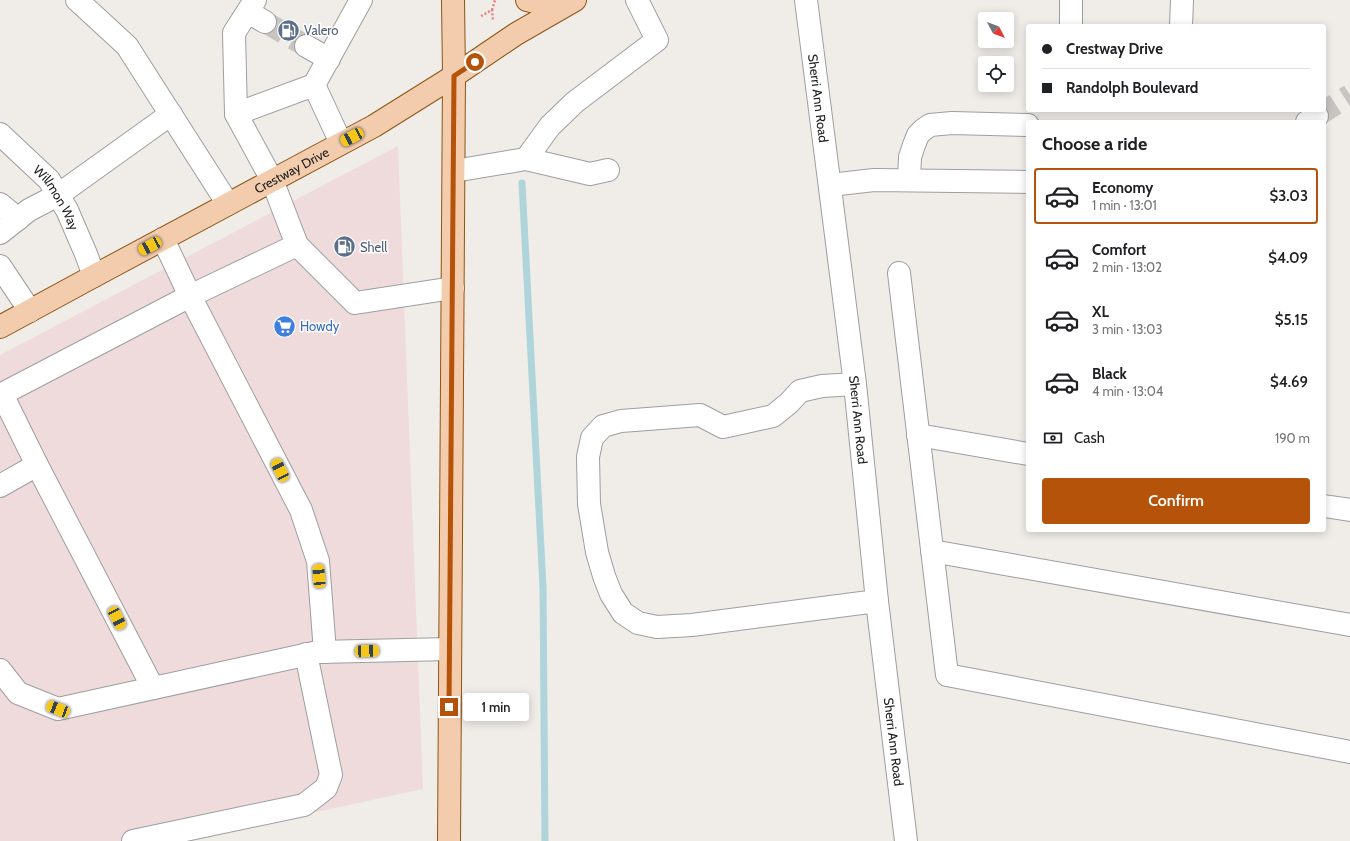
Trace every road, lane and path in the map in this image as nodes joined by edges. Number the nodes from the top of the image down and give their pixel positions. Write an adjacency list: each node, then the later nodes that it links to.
1 (77, 0): 21 (street)
2 (360, 0): 18 (street)
3 (453, 0): 19 (main road)
4 (495, 0): 11 (path)
5 (527, 0): 10 (main road)
6 (637, 0): 26 (street)
7 (806, 0): 32 (street, Sherri Ann Road)
8 (1071, 0): 15 (street)
9 (1182, 0): 16 (street)
10 (568, 4): 19 (main road, Crestway Drive)
11 (492, 10): 13 (path); 14 (path)
12 (256, 11): 22 (street)
13 (481, 16)
14 (493, 21)
15 (1071, 24)
16 (1181, 24)
17 (306, 46): 18 (street)
18 (328, 59): 20 (street)
19 (454, 76): 25 (main road, Crestway Drive); 28 (main road)
20 (314, 85): 22 (street); 25 (street)
21 (172, 114): 33 (street); 35 (street)
22 (236, 114): 29 (street)
23 (1026, 125): 30 (street)
24 (0, 134): 33 (street, Willmon Way)
25 (341, 143): 29 (main road, Crestway Drive)
26 (526, 159): 27 (street); 28 (street)
27 (608, 170)
28 (454, 171): 43 (main road)
29 (272, 180): 35 (main road, Crestway Drive); 39 (street)
30 (909, 180): 31 (street); 32 (street)
31 (1026, 182)
32 (830, 185): 47 (street, Sherri Ann Road)
33 (58, 196): 36 (street); 42 (street, Willmon Way)
34 (0, 204): 36 (street)
35 (228, 204): 38 (main road, Crestway Drive)
36 (18, 219): 37 (street)
37 (0, 233)
38 (163, 239): 42 (main road, Crestway Drive); 44 (street)
39 (297, 245): 43 (street); 44 (street)
40 (0, 266): 45 (street)
41 (899, 274): 48 (street)
42 (94, 276): 45 (main road, Crestway Drive)
43 (453, 288): 57 (main road)
44 (190, 296): 50 (street); 58 (street)
45 (30, 311): 46 (main road, Crestway Drive)
46 (0, 327)
47 (855, 384): 55 (street, Sherri Ann Road); 55 (street)
48 (918, 435): 49 (street); 54 (street)
49 (1026, 454)
50 (37, 465): 51 (street); 60 (street)
51 (0, 486)
52 (1326, 506): 53 (street)
53 (1350, 510)
54 (932, 551): 56 (street); 61 (street)
55 (877, 601): 64 (street, Sherri Ann Road)
56 (1350, 625)
57 (450, 649): 58 (street); 63 (main road)
58 (316, 653): 60 (street); 62 (street)
59 (0, 670): 60 (street)
60 (153, 688)
61 (1350, 752)
62 (133, 841)
63 (449, 841)
64 (906, 841)

